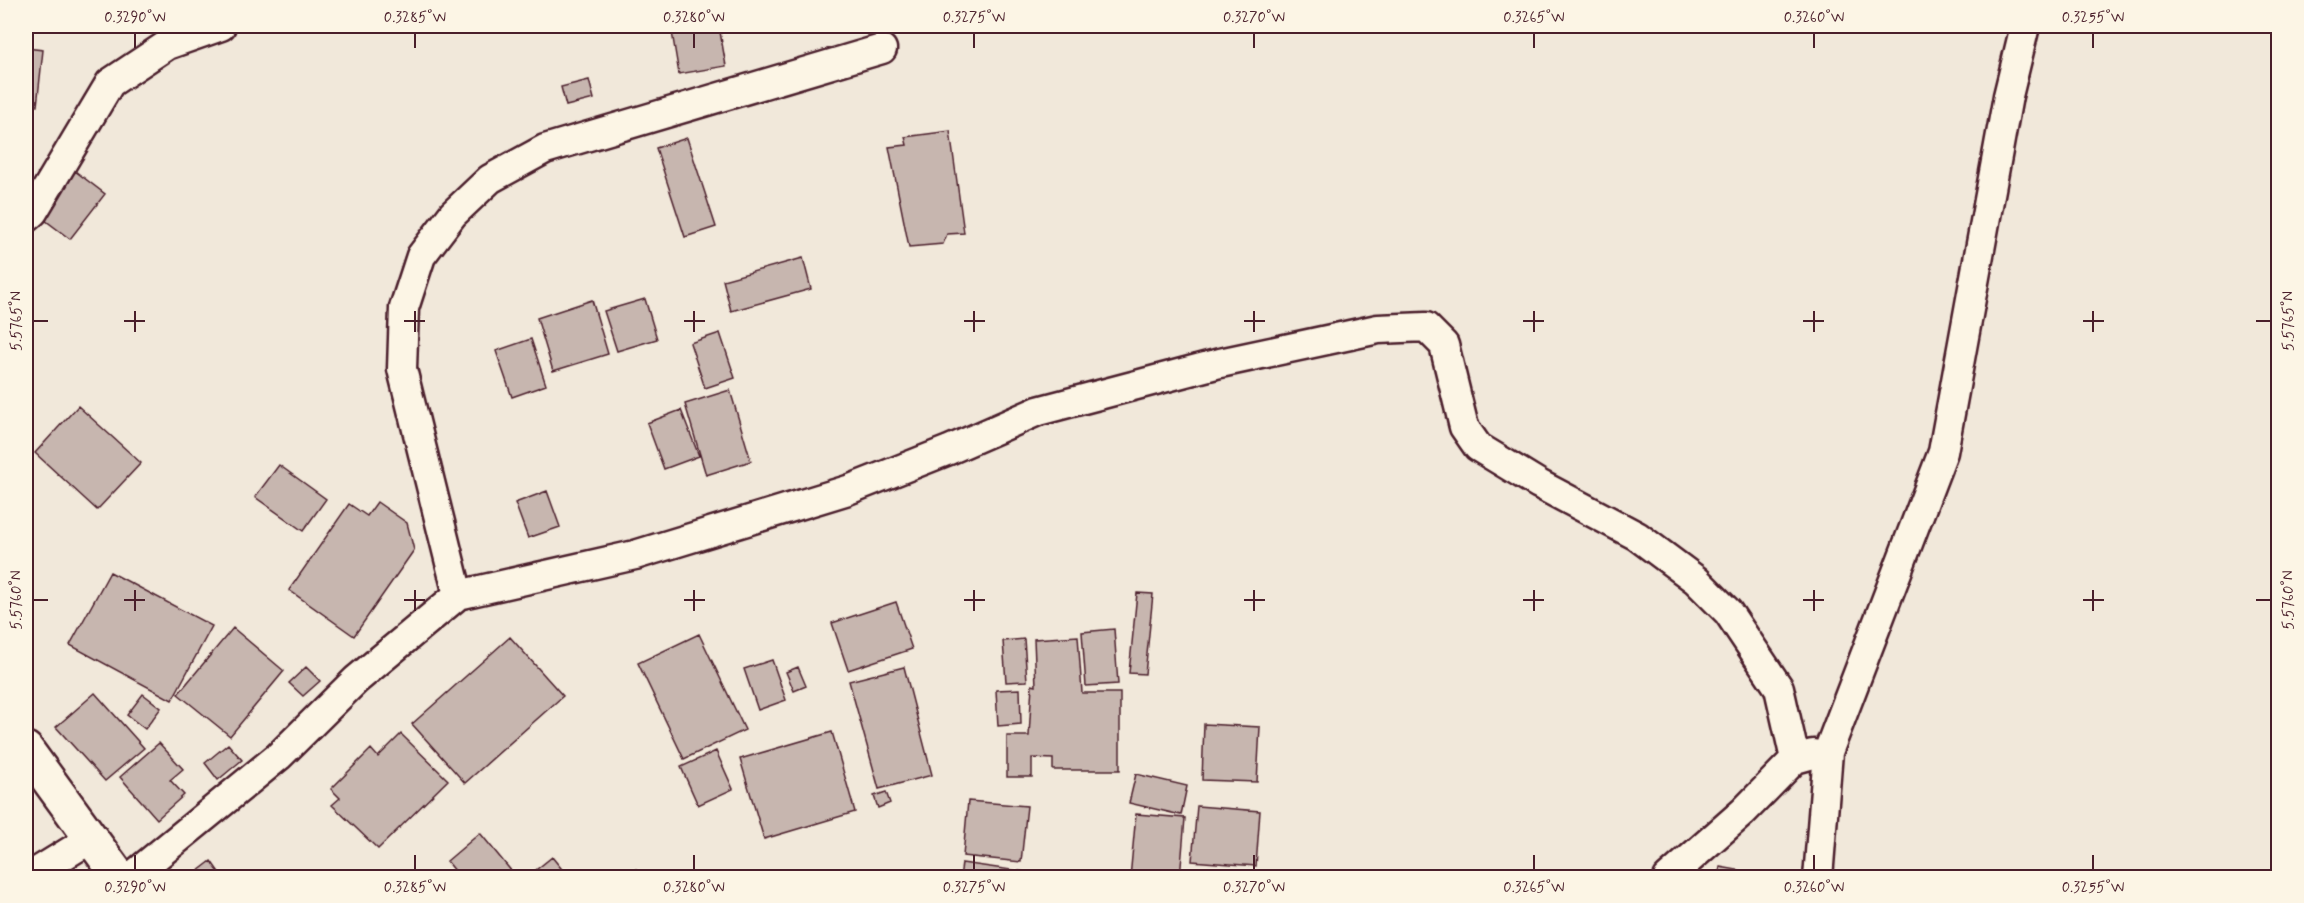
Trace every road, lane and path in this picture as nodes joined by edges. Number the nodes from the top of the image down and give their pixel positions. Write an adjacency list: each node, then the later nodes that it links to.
1 (221, 26): 4 (street)
2 (2025, 26): 7 (street)
3 (882, 49): 5 (street)
4 (26, 218)
5 (458, 595): 8 (street); 12 (street)
6 (26, 749): 9 (street)
7 (1828, 752): 8 (street); 14 (street)
8 (1795, 759): 13 (street)
9 (92, 838): 10 (street); 11 (street)
10 (27, 878)
11 (120, 878)
12 (130, 878)
13 (1668, 878)
14 (1818, 878)

